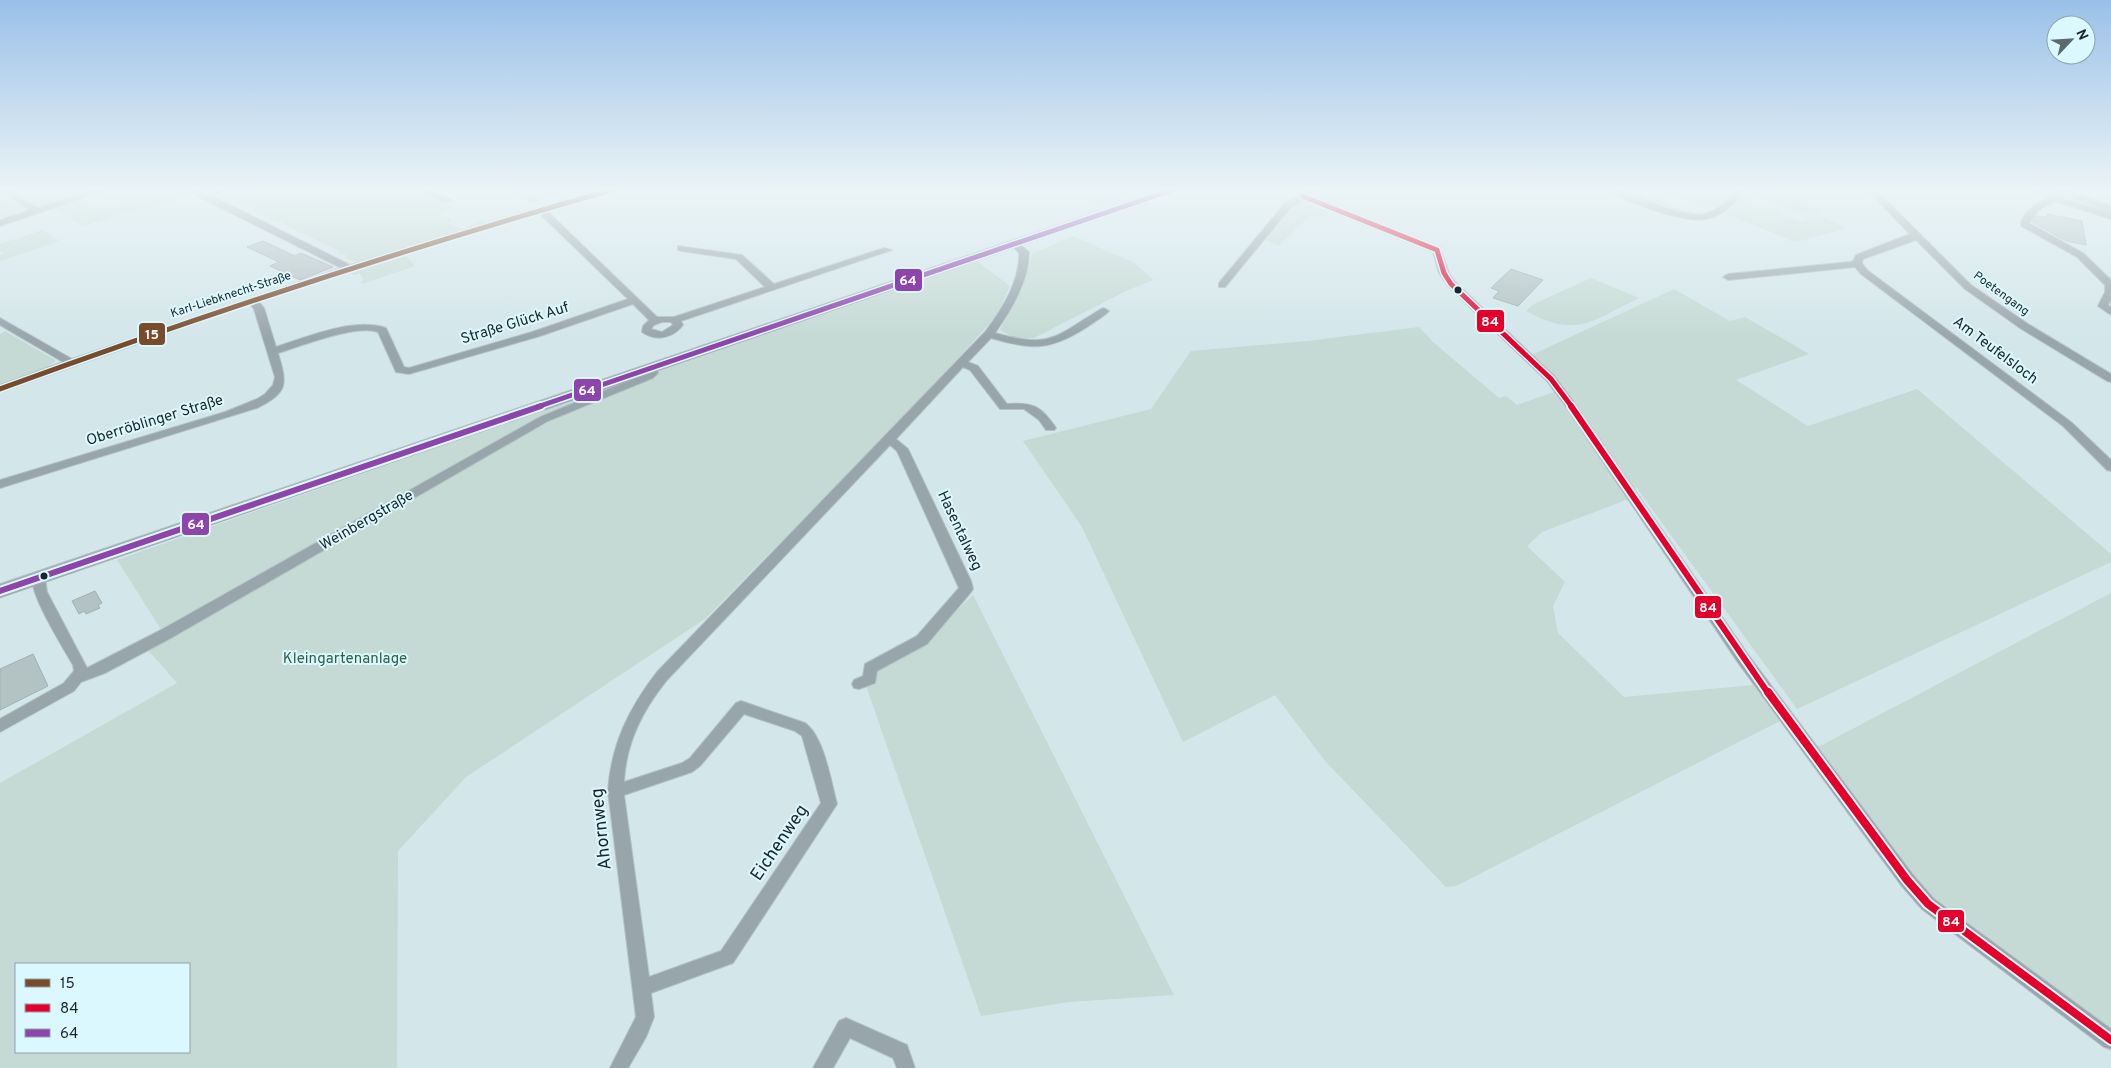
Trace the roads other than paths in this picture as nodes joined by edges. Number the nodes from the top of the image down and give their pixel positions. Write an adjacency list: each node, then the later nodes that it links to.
1 (290, 239): 14 (street)
2 (448, 239): 14 (street, Karl-Liebknecht-Straße)
3 (571, 239): 19 (street)
4 (1031, 239): 10 (main road)
5 (1260, 239): 16 (street)
6 (1409, 239): 43 (street)
7 (1905, 239): 13 (street)
8 (1919, 239): 30 (street, Poetengang)
9 (2051, 239): 21 (street)
10 (1016, 244): 25 (street); 29 (main road)
11 (681, 248): 17 (street)
12 (887, 250): 17 (street)
13 (1857, 263): 15 (street); 34 (street, Am Teufelsloch)
14 (350, 269): 18 (street, Karl-Liebknecht-Straße)
15 (1728, 277)
16 (1222, 285)
17 (771, 287): 23 (street)
18 (253, 300): 26 (street, Oberröblinger Straße); 28 (street, Karl-Liebknecht-Straße)
19 (634, 300): 22 (street); 26 (street, Straße Glück Auf)
20 (1104, 311): 25 (street)
21 (2111, 312)
22 (655, 320): 23 (street); 23 (street)
23 (675, 320)
24 (0, 321): 28 (street)
25 (989, 334): 27 (street)
26 (272, 351): 35 (street, Oberröblinger Straße)
27 (963, 362): 32 (street); 33 (street)
28 (70, 364): 31 (street, Karl-Liebknecht-Straße)
29 (652, 368): 36 (main road); 38 (street, Weinbergstraße)
30 (2111, 379)
31 (0, 389)
32 (1050, 428)
33 (889, 439): 39 (street, Hasentalweg); 41 (street, Ahornweg)
34 (2111, 467)
35 (0, 484)
36 (38, 578): 37 (main road); 38 (street)
37 (0, 590)
38 (79, 677): 40 (street, Weinbergstraße)
39 (859, 684)
40 (0, 726)
41 (616, 790): 42 (street, Ahornweg); 42 (street, Eichenweg)
42 (642, 988): 44 (street, Ahornweg)
43 (2111, 1040)
44 (619, 1068)
45 (822, 1068): 46 (street)
46 (906, 1068)

